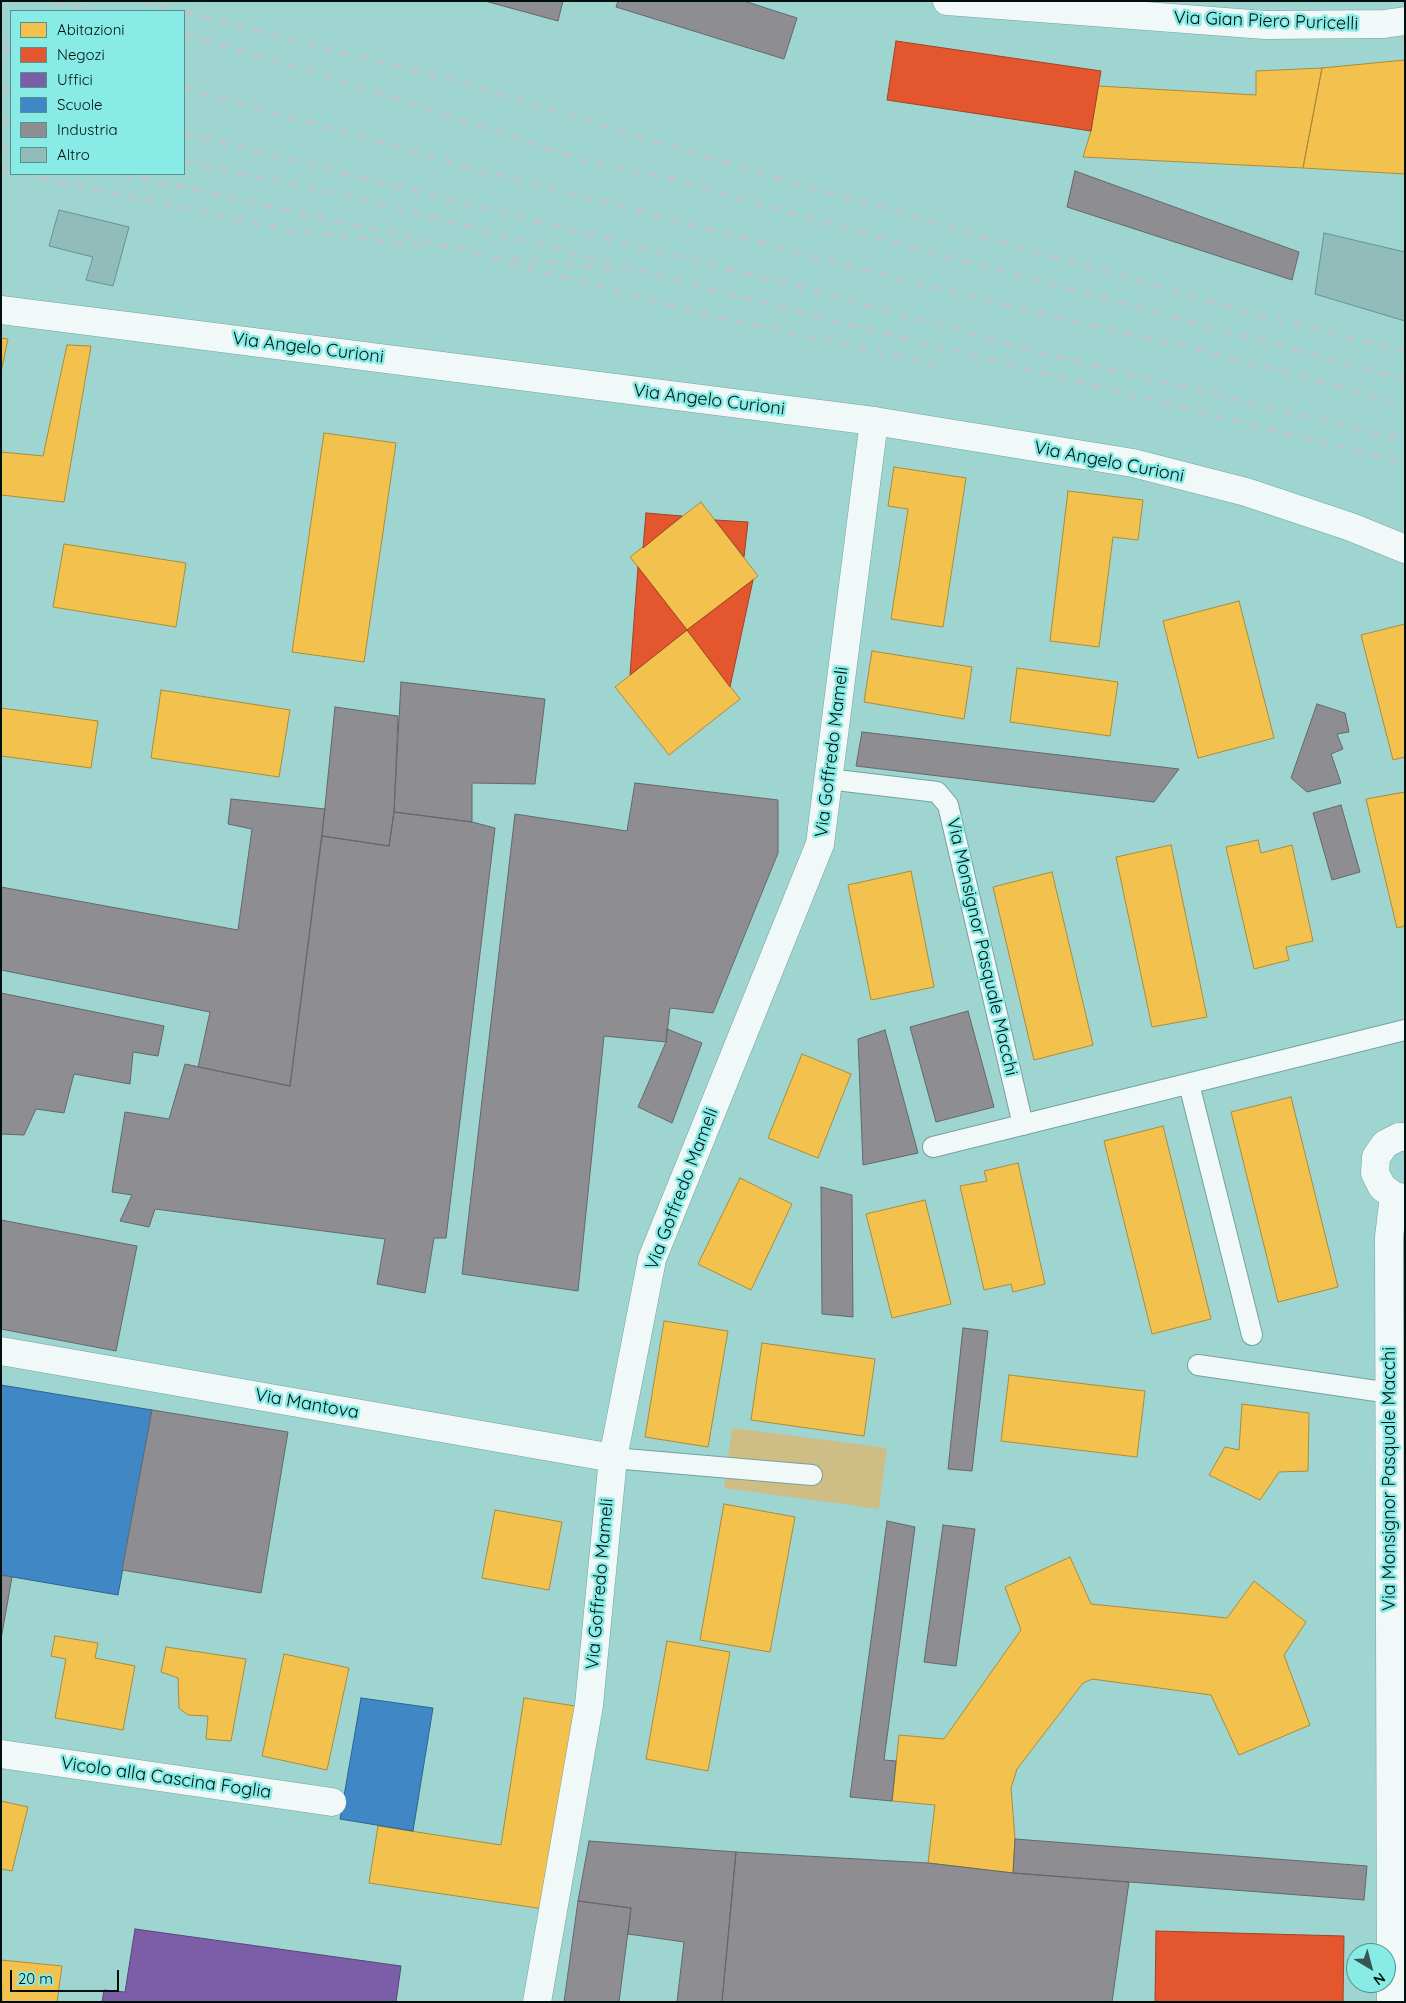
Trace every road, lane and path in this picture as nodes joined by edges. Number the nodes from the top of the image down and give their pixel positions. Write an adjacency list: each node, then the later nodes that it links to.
1 (947, 1): 2 (street, Via Gian Piero Puricelli)
2 (1405, 20)
3 (1, 310): 4 (street, Via Angelo Curioni)
4 (874, 421): 5 (street, Via Angelo Curioni); 6 (street, Via Goffredo Mameli)
5 (1405, 549)
6 (828, 779): 9 (lane, Via Monsignor Pasquale Macchi); 17 (street, Via Goffredo Mameli)
7 (1405, 1030): 8 (lane)
8 (1189, 1084): 9 (lane); 13 (lane)
9 (1023, 1125): 11 (lane)
10 (1405, 1137): 12 (street, Via Monsignor Pasquale Macchi)
11 (934, 1147)
12 (1399, 1197): 16 (street, Via Monsignor Pasquale Macchi)
13 (1252, 1335)
14 (1, 1351): 17 (street, Via Mantova)
15 (1198, 1365): 16 (lane)
16 (1390, 1393): 22 (street, Via Monsignor Pasquale Macchi)
17 (613, 1458): 18 (lane); 21 (street, Via Goffredo Mameli)
18 (812, 1475)
19 (1, 1754): 20 (street, Vicolo alla Cascina Foglia)
20 (332, 1802)
21 (537, 2002)
22 (1391, 2002)

